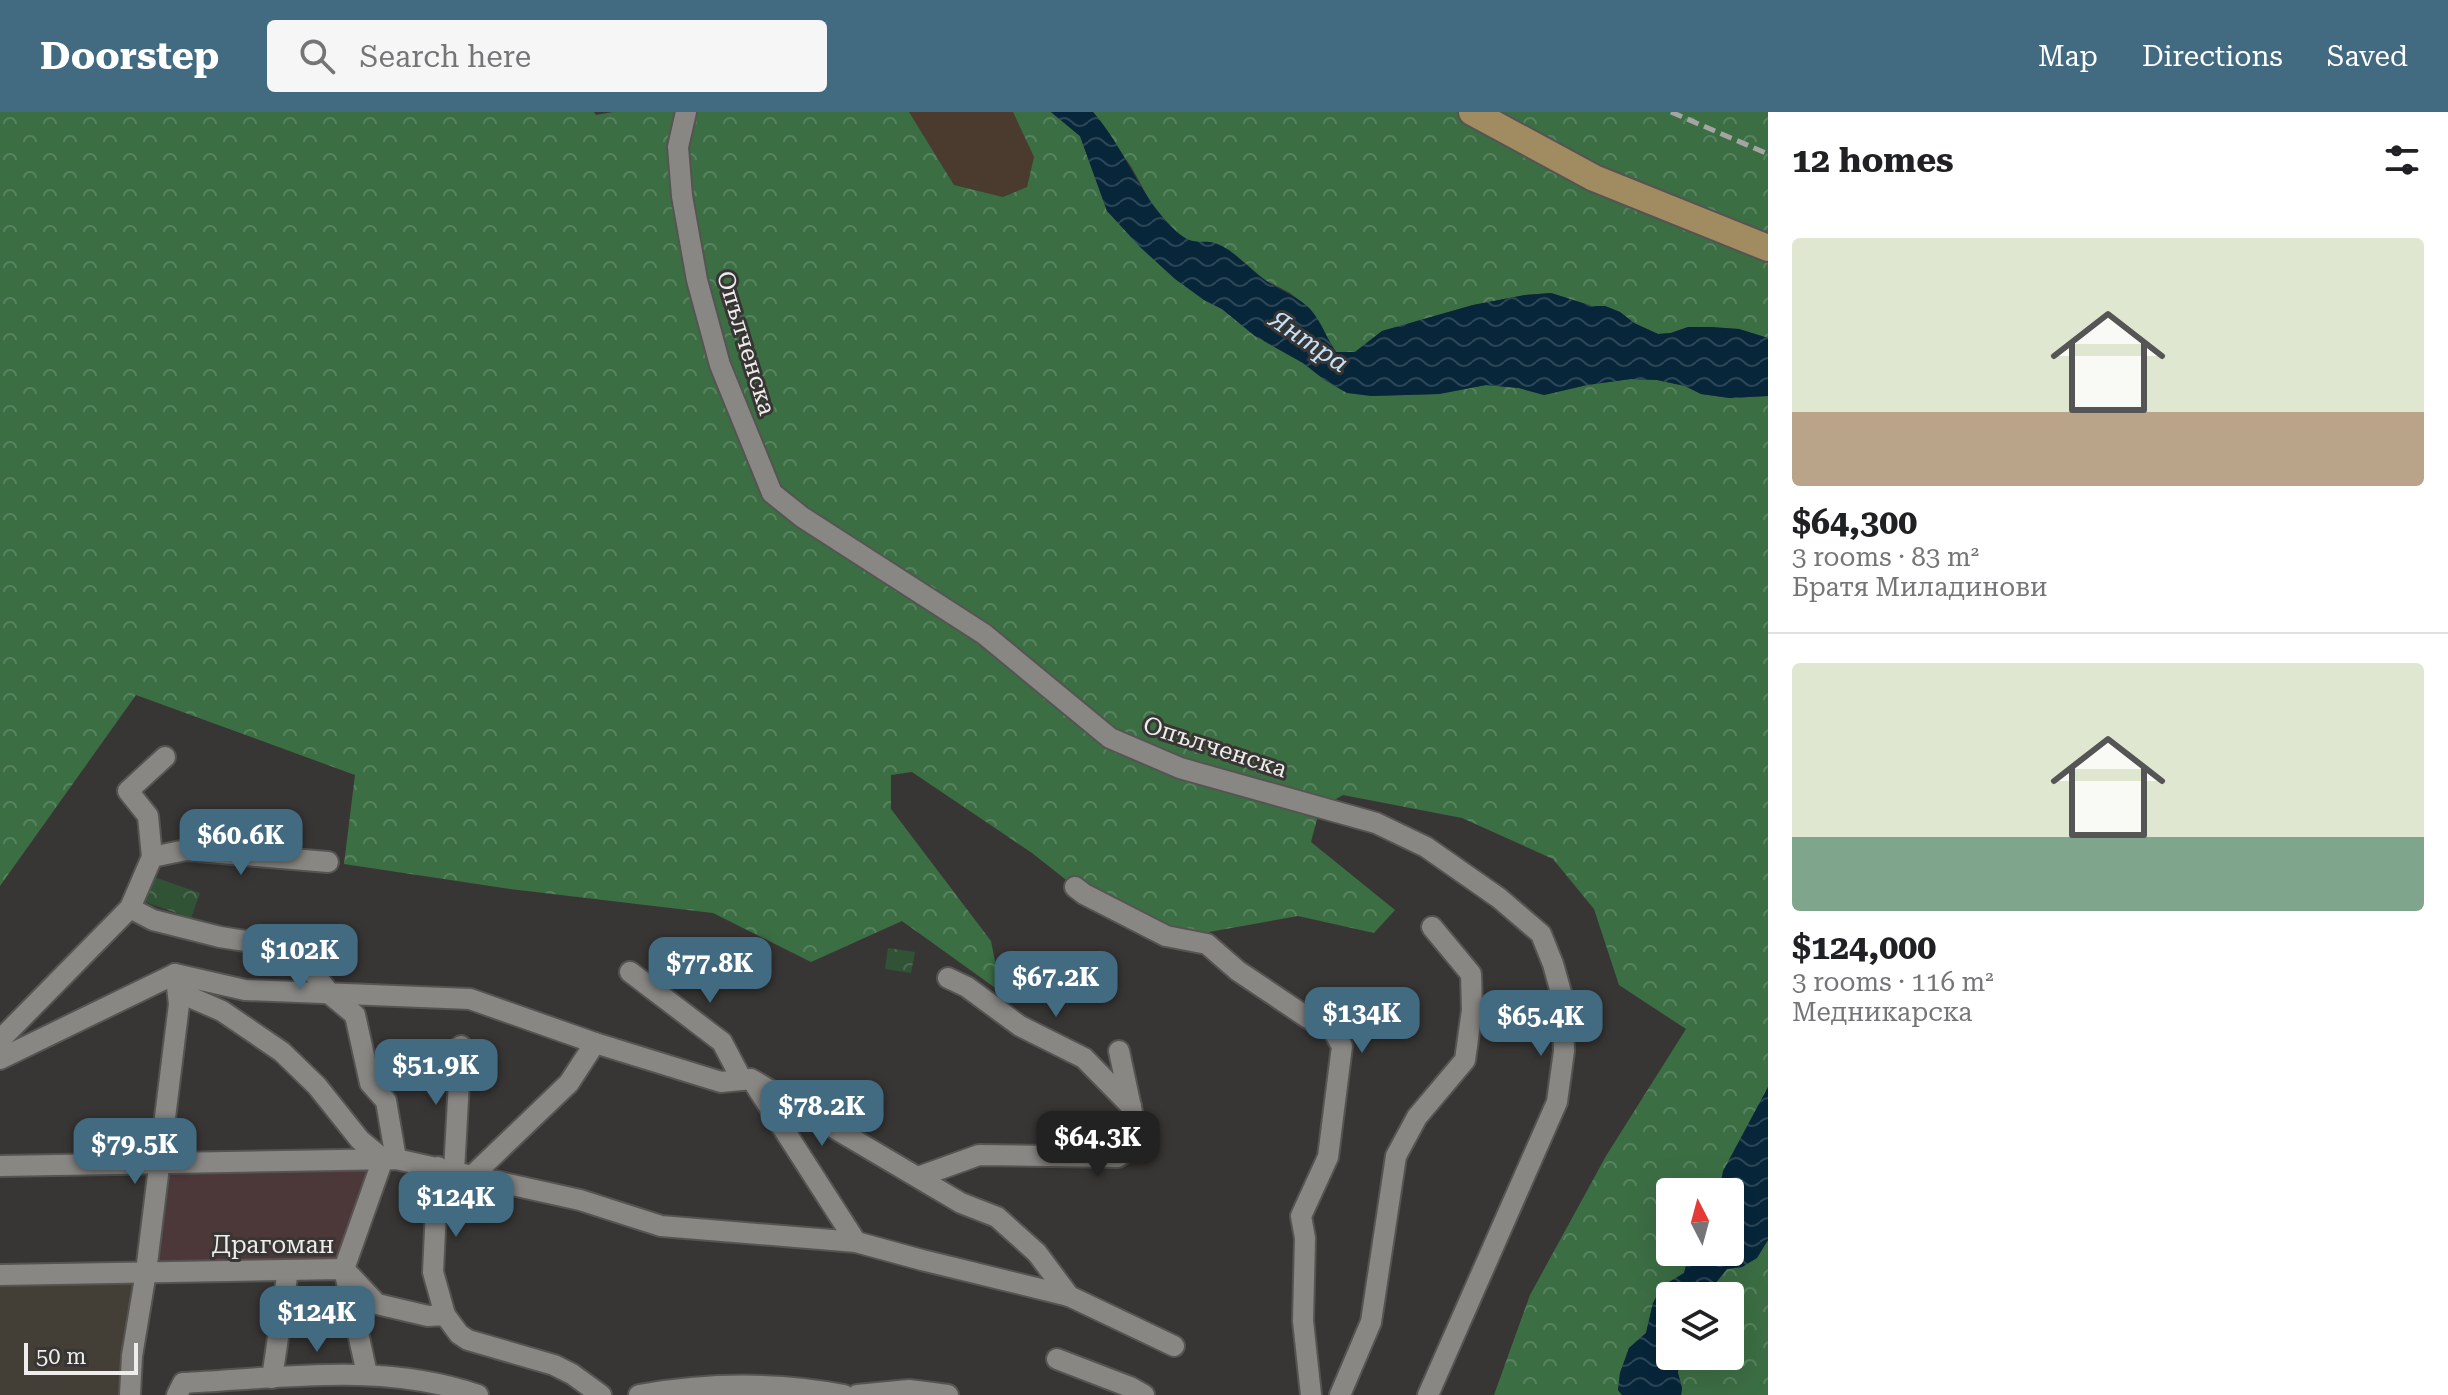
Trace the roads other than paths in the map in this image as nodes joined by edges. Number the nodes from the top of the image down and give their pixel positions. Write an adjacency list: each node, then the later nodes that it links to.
1 (686, 112): 48 (street, Опълченска)
2 (1472, 112): 3 (main road)
3 (1768, 248)
4 (165, 757): 5 (street)
5 (152, 857): 6 (street); 8 (street)
6 (328, 862)
7 (1075, 887): 46 (street)
8 (130, 908): 13 (street); 14 (street)
9 (1432, 927): 47 (street)
10 (630, 972): 19 (street)
11 (175, 974): 13 (street); 18 (street); 21 (street); 22 (street)
12 (948, 978): 20 (street)
13 (331, 995): 15 (street); 21 (street)
14 (0, 1040)
15 (595, 1043): 19 (street); 24 (street)
16 (461, 1046): 24 (street)
17 (1119, 1051): 20 (street)
18 (0, 1059)
19 (746, 1079): 25 (street); 26 (street)
20 (1131, 1106): 25 (street)
21 (389, 1159): 22 (street); 24 (street); 27 (street)
22 (160, 1162): 23 (street); 29 (street)
23 (0, 1166)
24 (454, 1172): 26 (street); 32 (street)
25 (918, 1177): 31 (street)
26 (856, 1242): 31 (street)
27 (344, 1269): 28 (street, Драгоман); 32 (street, Драгоман); 35 (street)
28 (288, 1270): 29 (street, Драгоман); 36 (street)
29 (146, 1272): 30 (street, Драгоман); 37 (street)
30 (0, 1275)
31 (1069, 1296): 33 (street)
32 (445, 1315): 40 (street)
33 (1174, 1346)
34 (1057, 1359): 45 (street)
35 (367, 1374): 36 (street); 39 (street)
36 (272, 1378): 38 (street)
37 (130, 1395)
38 (177, 1395)
39 (478, 1395)
40 (601, 1395)
41 (639, 1395): 42 (street)
42 (844, 1395)
43 (857, 1395): 44 (street)
44 (948, 1395)
45 (1144, 1395)
46 (1311, 1395)
47 (1340, 1395)
48 (1428, 1395)

